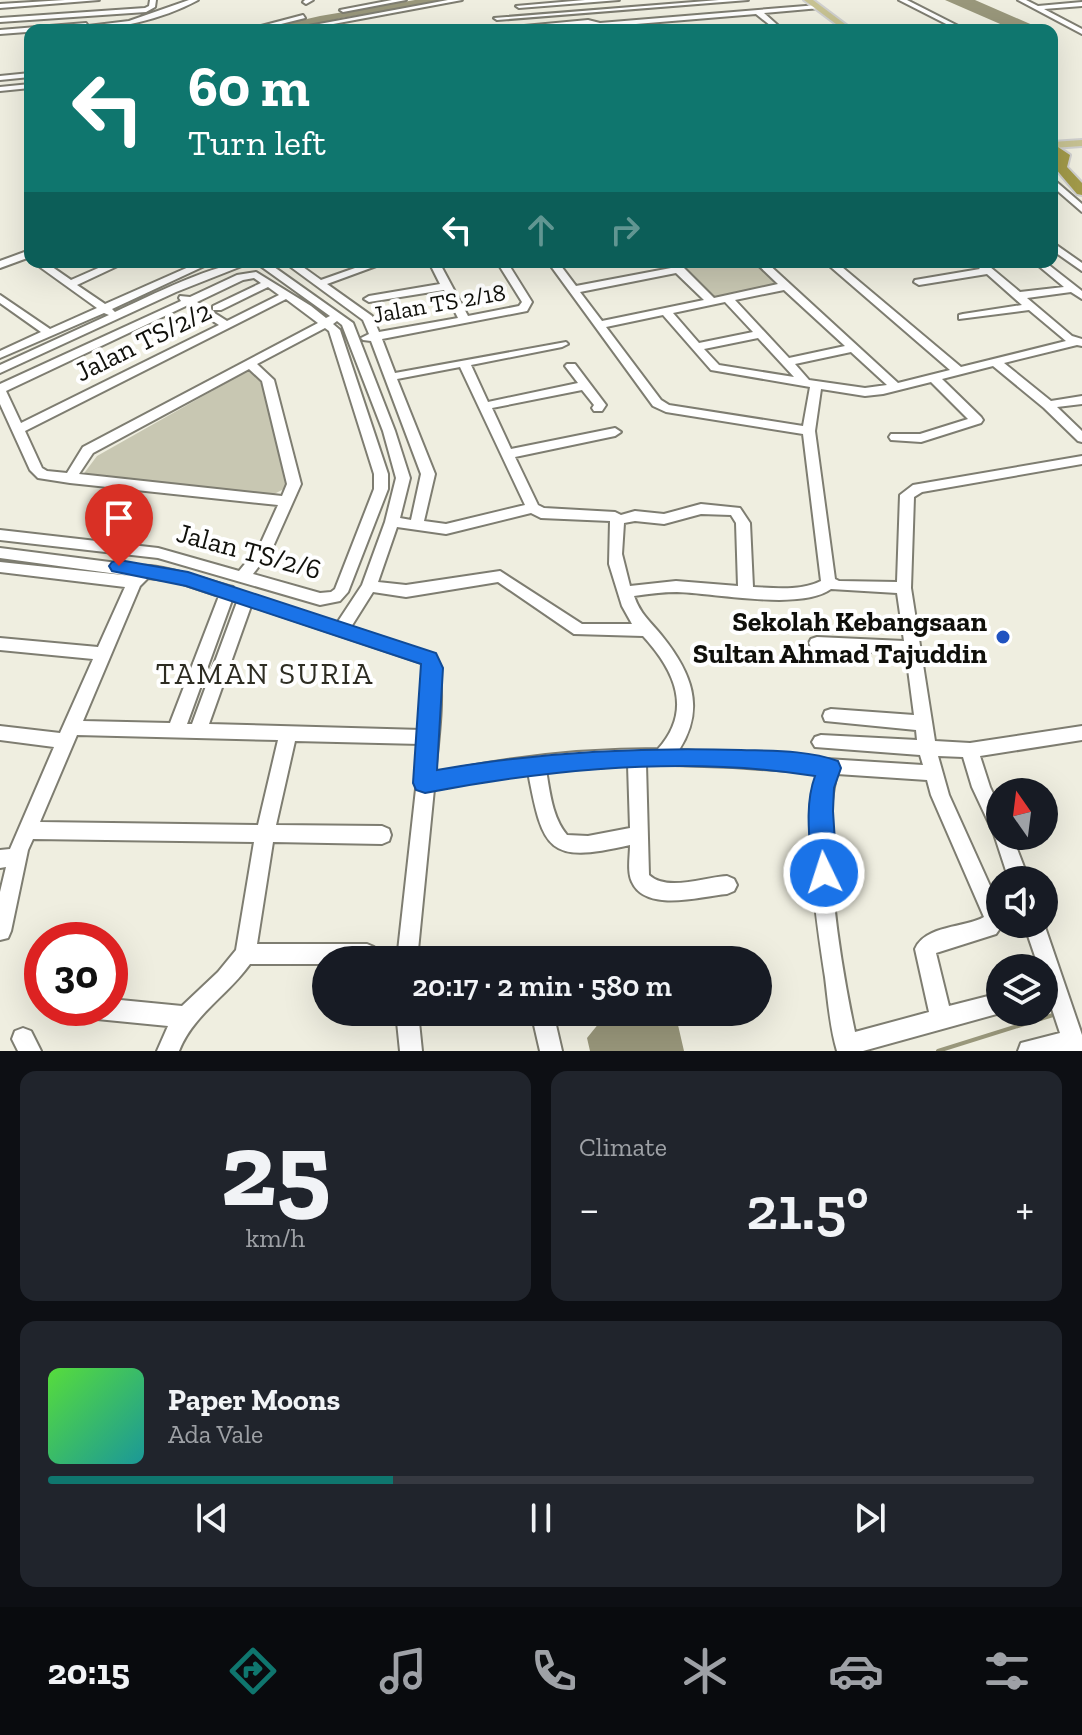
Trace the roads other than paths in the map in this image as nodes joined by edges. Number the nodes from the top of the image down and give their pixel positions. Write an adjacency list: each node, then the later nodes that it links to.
1 (96, 0): 16 (street)
2 (195, 0): 12 (street)
3 (403, 0): 20 (street)
4 (459, 0): 34 (street)
5 (616, 0): 17 (street)
6 (745, 0): 10 (street)
7 (797, 0): 14 (street)
8 (902, 0): 41 (street)
9 (1021, 0): 19 (street)
10 (717, 1): 18 (street)
11 (153, 2): 12 (street); 23 (street)
12 (184, 4): 32 (street)
13 (1082, 4): 15 (street)
14 (811, 5): 22 (street); 40 (main road)
15 (1065, 5): 19 (street); 24 (street)
16 (0, 6)
17 (519, 6)
18 (679, 7): 21 (street); 28 (street)
19 (1037, 8): 43 (street)
20 (330, 12)
21 (580, 12): 26 (street); 36 (street)
22 (758, 12): 28 (street); 39 (street)
23 (97, 13): 29 (street); 31 (street)
24 (1082, 13)
25 (313, 15): 33 (street)
26 (531, 16): 27 (street); 35 (street)
27 (497, 18)
28 (690, 18): 37 (street)
29 (0, 20)
30 (725, 21): 38 (street)
31 (95, 24)
32 (122, 24)
33 (275, 24)
34 (324, 24)
35 (537, 24)
36 (592, 24)
37 (618, 24)
38 (728, 24)
39 (773, 24)
40 (840, 24)
41 (951, 24)
42 (24, 32): 45 (street)
43 (1082, 32)
44 (24, 33): 45 (street)
45 (0, 34)
46 (24, 76): 47 (street)
47 (0, 78)
48 (24, 87): 49 (street)
49 (0, 89)
50 (1082, 145): 51 (main road)
51 (1058, 153)
52 (1058, 160): 55 (highway)
53 (1058, 178): 56 (highway)
54 (1058, 187): 57 (street)
55 (1082, 191)
56 (1082, 202)
57 (1082, 209)
58 (1058, 250): 77 (street)
59 (24, 256): 60 (street)
60 (0, 265)
61 (47, 268): 82 (street)
62 (107, 268): 82 (street)
63 (196, 268): 98 (street)
64 (231, 268): 86 (street)
65 (268, 268): 102 (street)
66 (297, 268): 81 (street)
67 (360, 268): 81 (street)
68 (437, 268): 83 (street)
69 (506, 268): 103 (street, Jalan TS 2/18)
70 (557, 268): 87 (street)
71 (666, 268): 87 (street)
72 (677, 268): 94 (street)
73 (766, 268): 84 (street)
74 (837, 268): 121 (street)
75 (985, 268): 78 (street)
76 (1048, 268): 85 (street)
77 (1082, 268)
78 (989, 271): 79 (street); 89 (street)
79 (919, 282)
80 (269, 283): 88 (street); 92 (street); 96 (street)
81 (321, 283): 108 (street)
82 (70, 284): 98 (street)
83 (447, 286): 93 (street); 103 (street)
84 (786, 286): 91 (street); 113 (street)
85 (1076, 288): 89 (street)
86 (172, 290): 92 (street); 98 (street)
87 (573, 290): 105 (street)
88 (287, 295): 102 (street); 104 (street, Jalan TS/2/2)
89 (1017, 296): 95 (street)
90 (0, 298): 97 (street)
91 (727, 298): 94 (street); 107 (street)
92 (193, 299): 96 (street); 104 (street); 127 (street)
93 (369, 299)
94 (712, 302): 99 (street)
95 (1030, 307): 100 (street); 110 (street)
96 (217, 308): 104 (street)
97 (17, 310): 101 (street); 106 (street)
98 (110, 312): 106 (street); 120 (street)
99 (666, 312): 105 (street); 112 (street)
100 (963, 317)
101 (0, 318)
102 (333, 319): 109 (street); 118 (street); 147 (street, Jalan TS/2/6)
103 (465, 320): 108 (street, Jalan TS 2/18)
104 (232, 323): 132 (street, Jalan TS/2/2)
105 (599, 325): 133 (street)
106 (49, 333): 114 (street)
107 (761, 334): 112 (street); 115 (street)
108 (376, 337): 109 (street, Jalan TS 2/18); 122 (street)
109 (355, 340): 143 (street)
110 (1079, 343): 117 (street)
111 (562, 344): 116 (street)
112 (696, 347): 124 (street)
113 (854, 348): 115 (street); 126 (street)
114 (0, 355)
115 (788, 362): 124 (street)
116 (464, 363): 122 (street); 130 (street)
117 (997, 363): 121 (street); 129 (street)
118 (250, 364): 139 (street); 140 (street)
119 (571, 366): 125 (street)
120 (0, 369)
121 (959, 371): 123 (street)
122 (390, 377): 144 (street)
123 (934, 378): 126 (street); 136 (street)
124 (811, 384): 126 (street); 133 (street)
125 (587, 385): 130 (street); 131 (street)
126 (896, 387)
127 (0, 390): 132 (street)
128 (1082, 400): 129 (street)
129 (1048, 405): 135 (street)
130 (485, 406): 137 (street)
131 (598, 408)
132 (19, 429): 139 (street)
133 (809, 431): 149 (street)
134 (615, 432): 137 (street)
135 (1080, 434)
136 (895, 437)
137 (508, 454): 141 (street)
138 (1082, 460): 151 (street)
139 (70, 479): 140 (street)
140 (288, 501): 147 (street)
141 (533, 508): 142 (street); 144 (street)
142 (618, 520): 152 (street); 154 (street)
143 (392, 522): 144 (street); 150 (street)
144 (416, 526)
145 (0, 535): 147 (street, Jalan TS/2/6)
146 (3, 563): 148 (street)
147 (244, 575)
148 (140, 577): 153 (street); 161 (street)
149 (828, 582): 151 (street); 152 (street)
150 (369, 586): 156 (street); 157 (street)
151 (904, 588): 160 (street)
152 (746, 590): 154 (street)
153 (228, 591): 155 (street); 164 (street)
154 (625, 592): 157 (street)
155 (246, 598): 156 (street); 165 (street)
156 (342, 628): 170 (street)
157 (645, 630): 174 (street)
158 (817, 643): 160 (street)
159 (0, 644): 161 (street)
160 (912, 648): 163 (street)
161 (102, 654): 169 (street)
162 (831, 716): 163 (street)
163 (923, 723): 172 (street)
164 (176, 730): 165 (street); 169 (street)
165 (198, 731): 167 (street)
166 (0, 733): 169 (street)
167 (288, 733): 170 (street); 182 (street)
168 (1082, 733): 173 (street)
169 (68, 735): 181 (street)
170 (430, 737): 179 (street)
171 (821, 742): 172 (street)
172 (927, 748): 173 (street); 178 (street)
173 (970, 750): 180 (street)
174 (663, 756): 175 (street); 177 (street)
175 (637, 758): 176 (street); 183 (street)
176 (536, 766): 179 (street); 183 (street)
177 (830, 768): 178 (street); 199 (street)
178 (933, 773): 195 (street)
179 (425, 783): 189 (street)
180 (986, 798)
181 (28, 830): 182 (street); 185 (street)
182 (265, 833): 184 (street); 190 (street)
183 (639, 834): 186 (street)
184 (382, 835)
185 (8, 858): 187 (street)
186 (727, 885)
187 (1, 931)
188 (1039, 938): 198 (street)
189 (408, 946)
190 (245, 954): 191 (street); 194 (street)
191 (312, 954)
192 (986, 1007): 195 (street)
193 (128, 1011): 194 (street)
194 (183, 1017): 200 (street)
195 (941, 1019): 199 (street)
196 (408, 1026): 201 (street)
197 (545, 1026): 202 (street)
198 (1075, 1046): 203 (street)
199 (847, 1048)
200 (168, 1051)
201 (411, 1051)
202 (551, 1051)
203 (1029, 1051)

